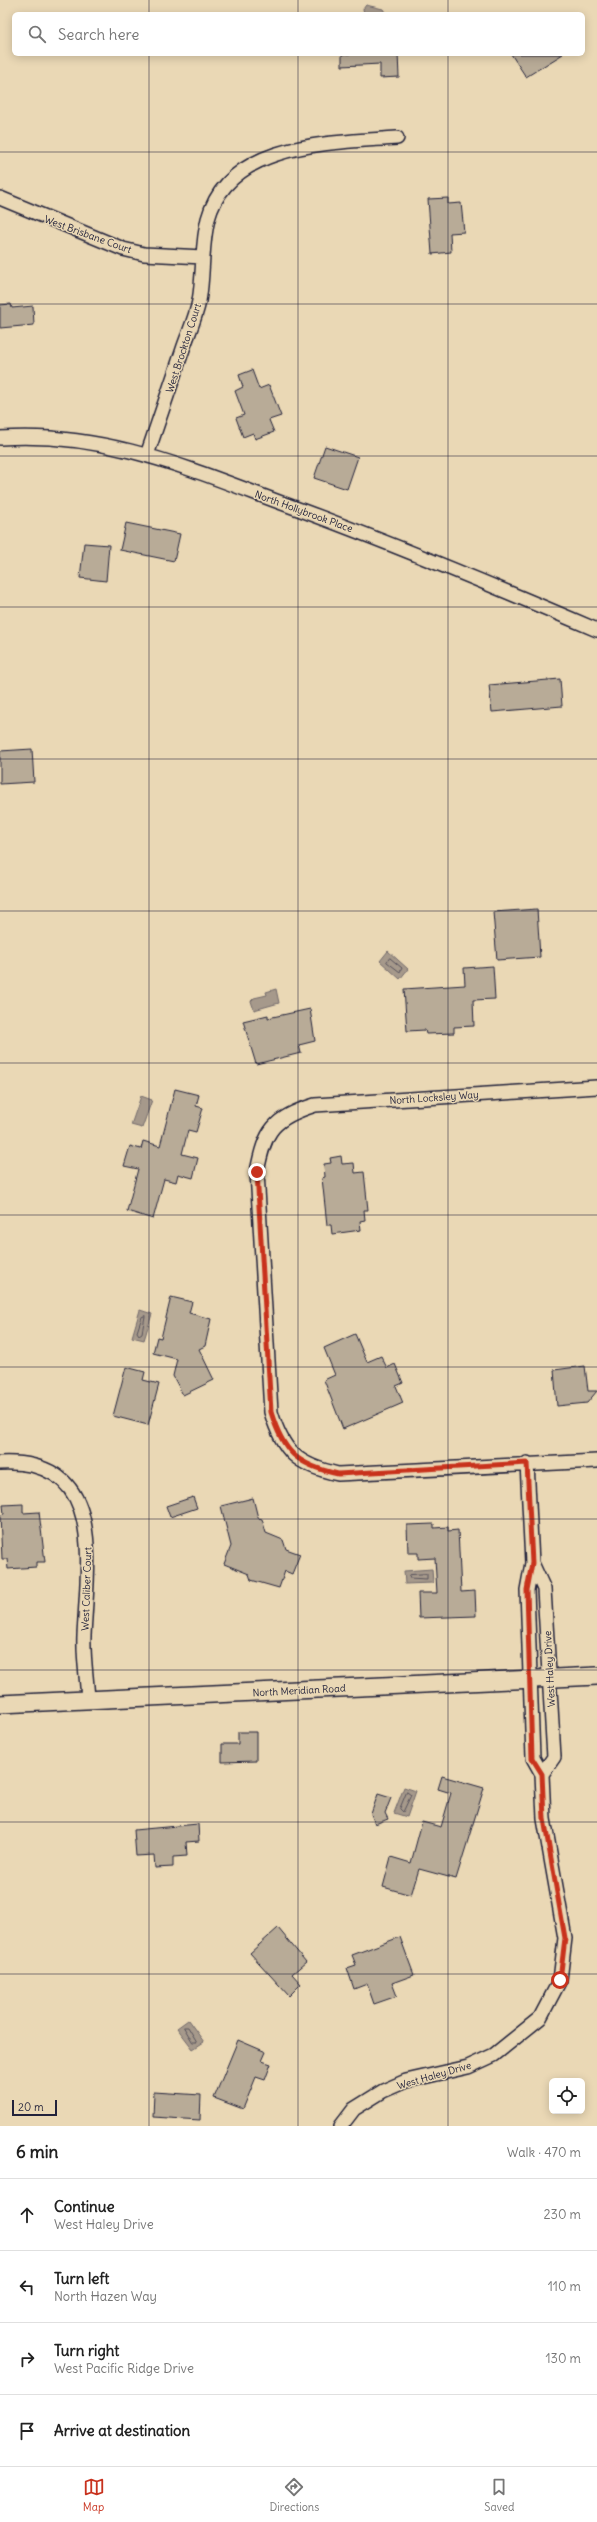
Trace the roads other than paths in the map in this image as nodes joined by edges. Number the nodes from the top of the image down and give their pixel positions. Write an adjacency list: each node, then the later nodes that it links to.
1 (397, 138): 3 (street, West Brockton Court)
2 (0, 198): 3 (street, West Brisbane Court)
3 (204, 257): 5 (street, West Brockton Court)
4 (0, 438): 5 (street, North Hollybrook Place)
5 (147, 455): 6 (street, North Hollybrook Place)
6 (597, 630)
7 (597, 1087): 10 (street, North Locksley Way)
8 (597, 1461): 10 (street)
9 (0, 1462): 15 (street, West Caliber Court)
10 (527, 1463): 11 (street, West Haley Drive)
11 (532, 1563): 13 (street, West Haley Drive); 14 (street, West Haley Drive)
12 (597, 1676): 13 (street, North Meridian Road)
13 (549, 1678): 14 (street, North Meridian Road); 17 (street, West Haley Drive)
14 (530, 1679): 15 (street, North Meridian Road); 17 (street, West Haley Drive)
15 (88, 1700): 16 (street, North Meridian Road)
16 (0, 1704)
17 (542, 1774): 18 (street, West Haley Drive)
18 (341, 2126)

